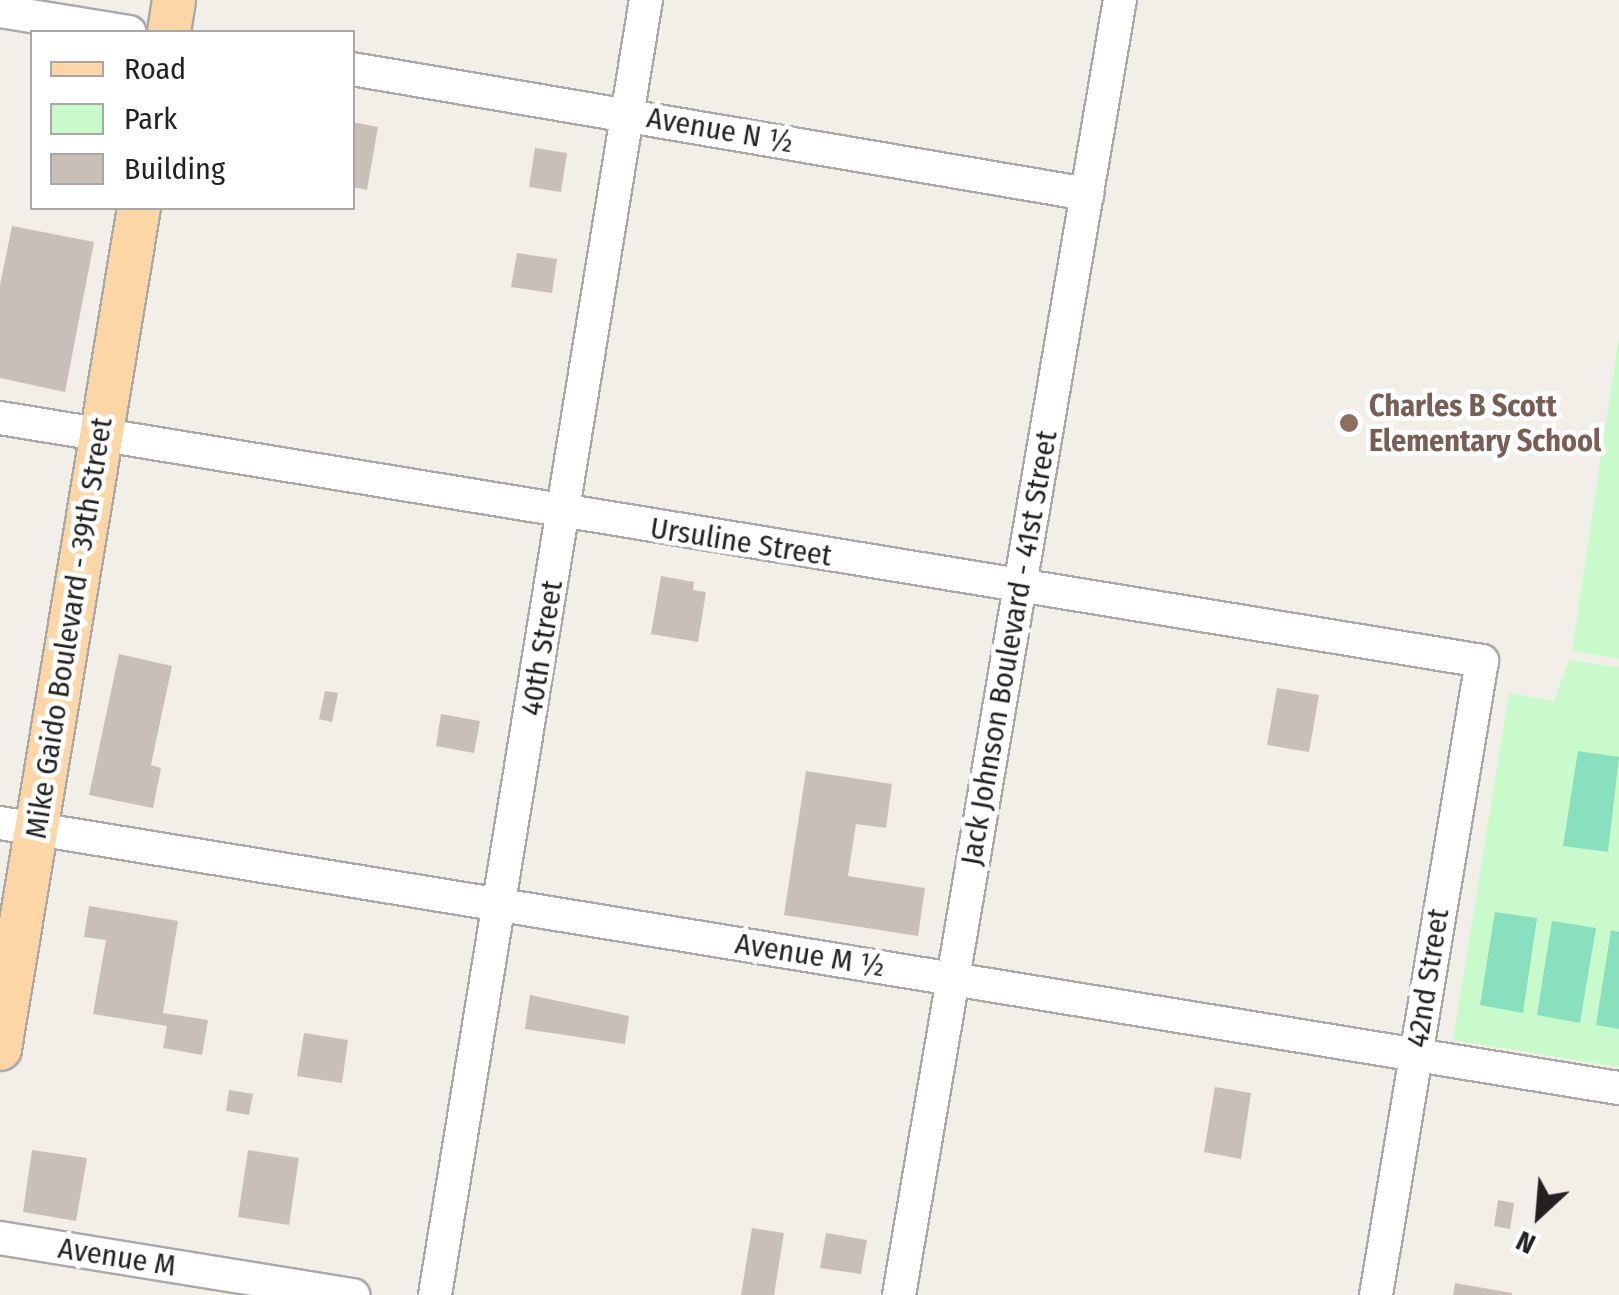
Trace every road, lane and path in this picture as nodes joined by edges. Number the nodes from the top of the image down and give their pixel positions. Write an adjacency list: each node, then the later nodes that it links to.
1 (174, 0): 6 (main road)
2 (646, 0): 8 (street, 40th Street)
3 (1120, 0): 9 (street, Jack Johnson Boulevard - 41st Street)
4 (0, 11): 5 (street)
5 (116, 30)
6 (169, 30)
7 (355, 69): 8 (street, Avenue N ½)
8 (628, 114): 9 (street, Avenue N ½); 13 (street, 40th Street)
9 (1087, 194): 14 (street, Jack Johnson Boulevard - 41st Street)
10 (139, 210): 12 (main road, Mike Gaido Boulevard - 39th Street)
11 (0, 418): 12 (street, Ursuline Street)
12 (101, 435): 13 (street, Ursuline Street); 16 (main road, Mike Gaido Boulevard - 39th Street)
13 (562, 514): 14 (street, Ursuline Street); 17 (street, 40th Street)
14 (1020, 586): 15 (street, Ursuline Street); 18 (street, Jack Johnson Boulevard - 41st Street)
15 (1482, 661): 20 (street, 42nd Street)
16 (18, 826): 17 (street, Avenue M ½); 19 (main road, Mike Gaido Boulevard - 39th Street)
17 (501, 906): 18 (street, Avenue M ½); 24 (street, 40th Street)
18 (952, 978): 20 (street, Avenue M ½); 25 (street, Jack Johnson Boulevard - 41st Street)
19 (0, 1049)
20 (1416, 1054): 21 (street, Avenue M ½); 26 (street, 42nd Street)
21 (1619, 1088)
22 (0, 1238): 23 (street, Avenue M)
23 (353, 1295)
24 (435, 1295)
25 (898, 1295)
26 (1376, 1295)

